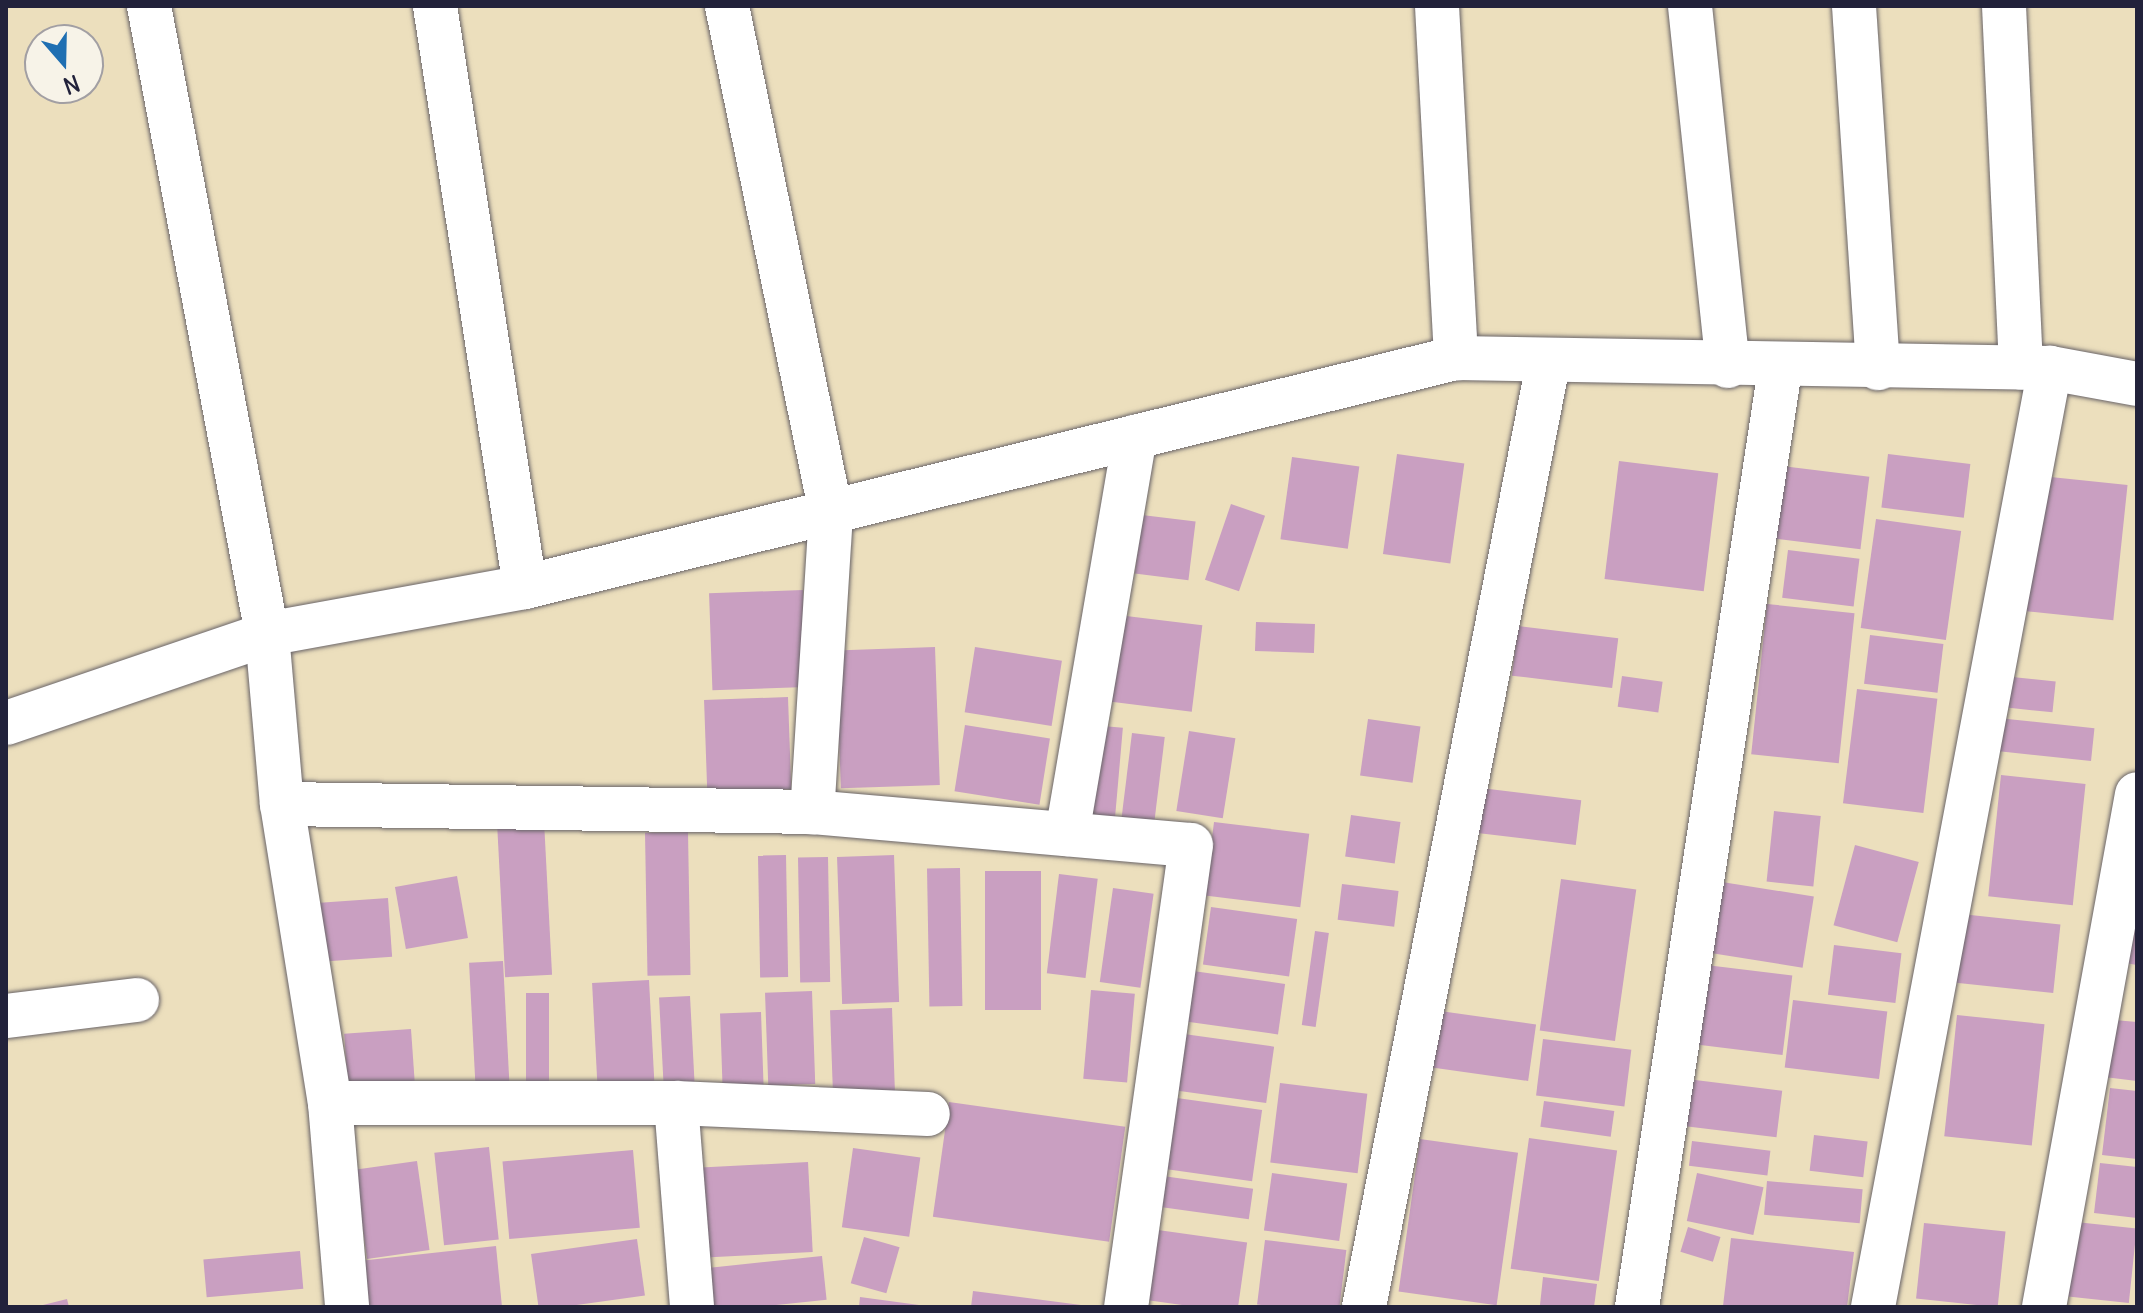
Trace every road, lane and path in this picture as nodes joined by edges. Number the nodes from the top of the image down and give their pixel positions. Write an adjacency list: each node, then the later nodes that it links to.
1 (149, 6): 18 (street)
2 (435, 6): 17 (street)
3 (727, 6): 16 (street)
4 (1437, 6): 8 (street)
5 (1690, 6): 10 (street)
6 (1854, 6): 11 (street)
7 (2004, 6): 12 (street)
8 (1456, 358): 9 (street); 15 (street)
9 (1548, 364): 10 (street); 32 (street)
10 (1728, 366): 13 (street)
11 (1878, 368): 12 (street); 13 (street)
12 (2035, 368): 14 (street); 34 (street)
13 (1780, 369): 33 (street)
14 (2137, 384)
15 (1135, 437): 16 (street); 23 (street)
16 (831, 513): 17 (street); 22 (street)
17 (525, 587): 18 (street)
18 (267, 634): 19 (street); 21 (street)
19 (6, 723)
20 (2137, 794): 35 (street)
21 (282, 804): 22 (street); 26 (street)
22 (812, 812): 23 (street)
23 (1067, 834): 31 (street)
24 (137, 1000): 25 (street)
25 (6, 1016)
26 (330, 1103): 27 (street); 29 (street)
27 (676, 1103): 28 (street); 30 (street)
28 (928, 1114)
29 (347, 1307)
30 (692, 1307)
31 (1126, 1307)
32 (1364, 1307)
33 (1637, 1307)
34 (1873, 1307)
35 (2044, 1307)

